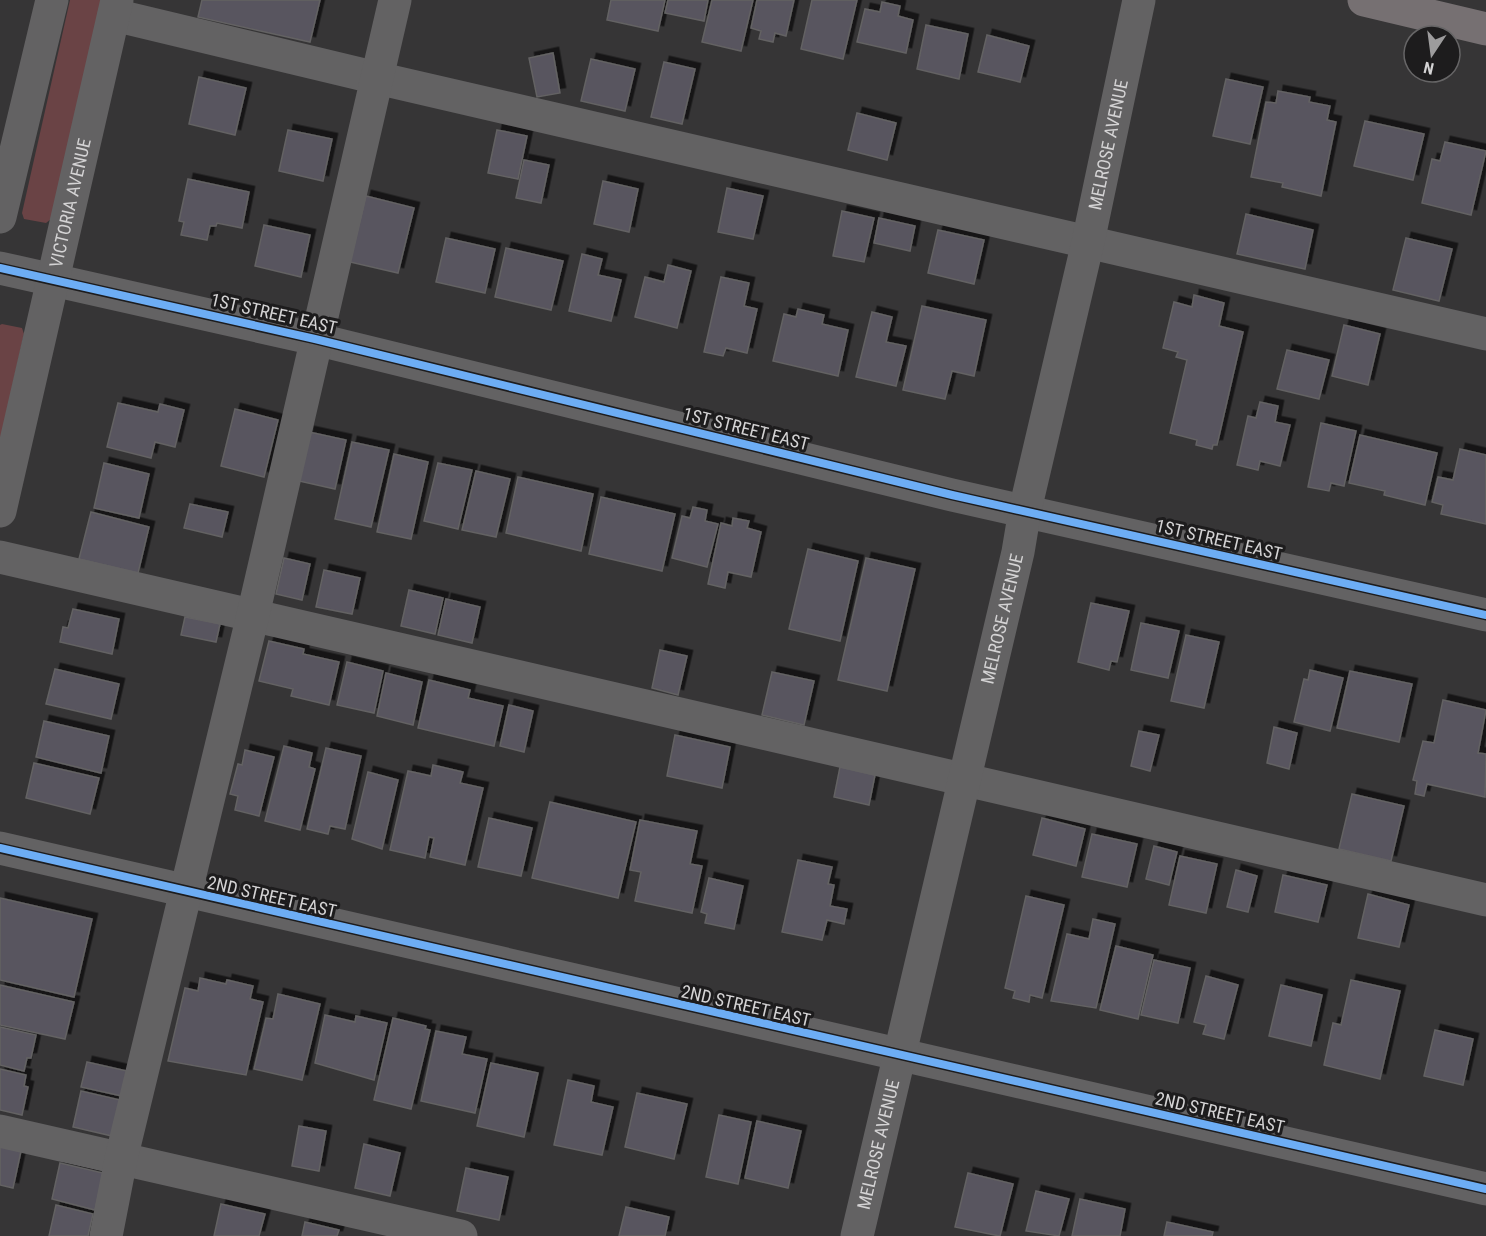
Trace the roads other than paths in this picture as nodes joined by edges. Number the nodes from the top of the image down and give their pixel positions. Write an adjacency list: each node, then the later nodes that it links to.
1 (395, 0): 7 (street)
2 (1139, 0): 9 (street, MELROSE AVENUE)
3 (1364, 0): 6 (main road)
4 (47, 1): 8 (street)
5 (116, 7): 7 (street); 11 (street, VICTORIA AVENUE)
6 (1486, 29)
7 (376, 78): 9 (street); 13 (street)
8 (0, 217)
9 (1088, 242): 12 (street); 14 (street, MELROSE AVENUE)
10 (0, 268): 11 (street, 1ST STREET EAST)
11 (52, 279): 13 (street, 1ST STREET EAST); 15 (street, VICTORIA AVENUE)
12 (1486, 334)
13 (315, 339): 14 (street, 1ST STREET EAST); 17 (street)
14 (1025, 510): 18 (street, 1ST STREET EAST); 19 (street, MELROSE AVENUE)
15 (0, 511)
16 (0, 557): 17 (street)
17 (253, 615): 19 (street); 21 (street)
18 (1486, 615)
19 (965, 779): 22 (street); 23 (street, MELROSE AVENUE)
20 (0, 848): 21 (street, 2ND STREET EAST)
21 (186, 893): 23 (street, 2ND STREET EAST); 25 (street)
22 (1486, 900)
23 (900, 1055): 26 (street, 2ND STREET EAST); 29 (street, MELROSE AVENUE)
24 (0, 1131): 25 (street)
25 (121, 1159): 27 (street); 28 (street)
26 (1486, 1189)
27 (106, 1236)
28 (461, 1236)
29 (857, 1236)

